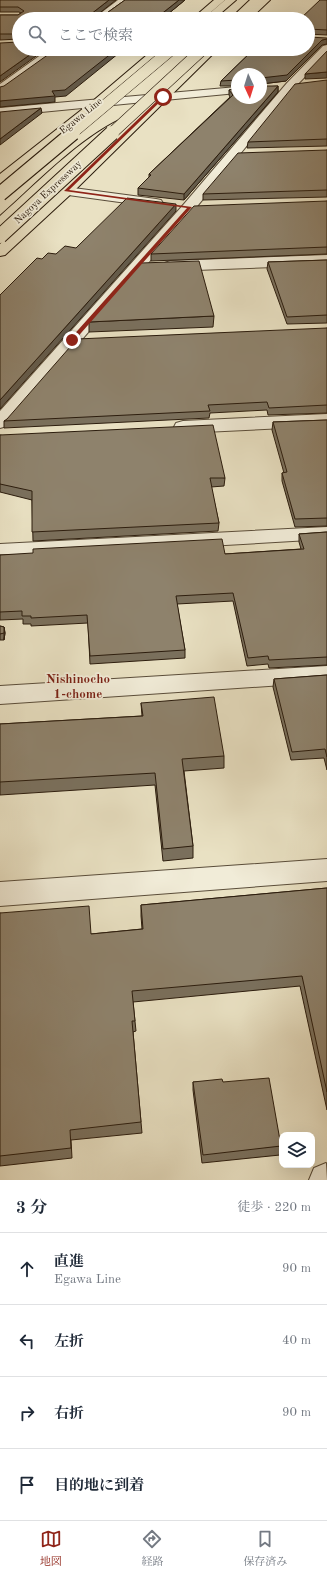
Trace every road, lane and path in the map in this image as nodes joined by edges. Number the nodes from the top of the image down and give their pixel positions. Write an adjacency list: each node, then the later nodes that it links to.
1 (124, 0): 7 (street)
2 (220, 0): 8 (main road)
3 (231, 0): 9 (main road)
4 (238, 0): 10 (main road)
5 (256, 0): 11 (main road)
6 (265, 0): 12 (main road)
7 (108, 12)
8 (205, 12)
9 (216, 12)
10 (228, 12)
11 (243, 12)
12 (252, 12)
13 (326, 42): 22 (street)
14 (46, 56): 20 (street)
15 (152, 56): 27 (main road, Egawa Line)
16 (163, 56): 32 (main road, bridge)
17 (179, 56): 36 (main road)
18 (195, 56): 38 (main road, Nagoya Expressway, bridge)
19 (206, 56): 26 (main road)
20 (23, 73): 21 (street); 24 (street)
21 (0, 75)
22 (298, 85): 23 (street); 31 (street)
23 (276, 87)
24 (0, 89)
25 (231, 91): 26 (street)
26 (163, 97): 27 (street); 29 (main road)
27 (98, 103): 28 (street); 32 (main road, Egawa Line)
28 (0, 112)
29 (143, 115): 33 (main road); 37 (main road)
30 (250, 153): 31 (street)
31 (234, 154): 34 (street)
32 (0, 184)
33 (66, 191): 34 (street); 39 (main road)
34 (190, 207): 35 (street); 41 (street)
35 (205, 207)
36 (0, 210)
37 (0, 224)
38 (0, 236)
39 (0, 252)
40 (327, 260): 41 (street)
41 (136, 268): 43 (street)
42 (96, 339): 43 (street)
43 (72, 340): 46 (street)
44 (327, 420): 45 (street)
45 (168, 428)
46 (3, 431)
47 (327, 533): 48 (street)
48 (0, 550)
49 (327, 674): 50 (street)
50 (0, 696)
51 (327, 870): 52 (street)
52 (0, 894)

